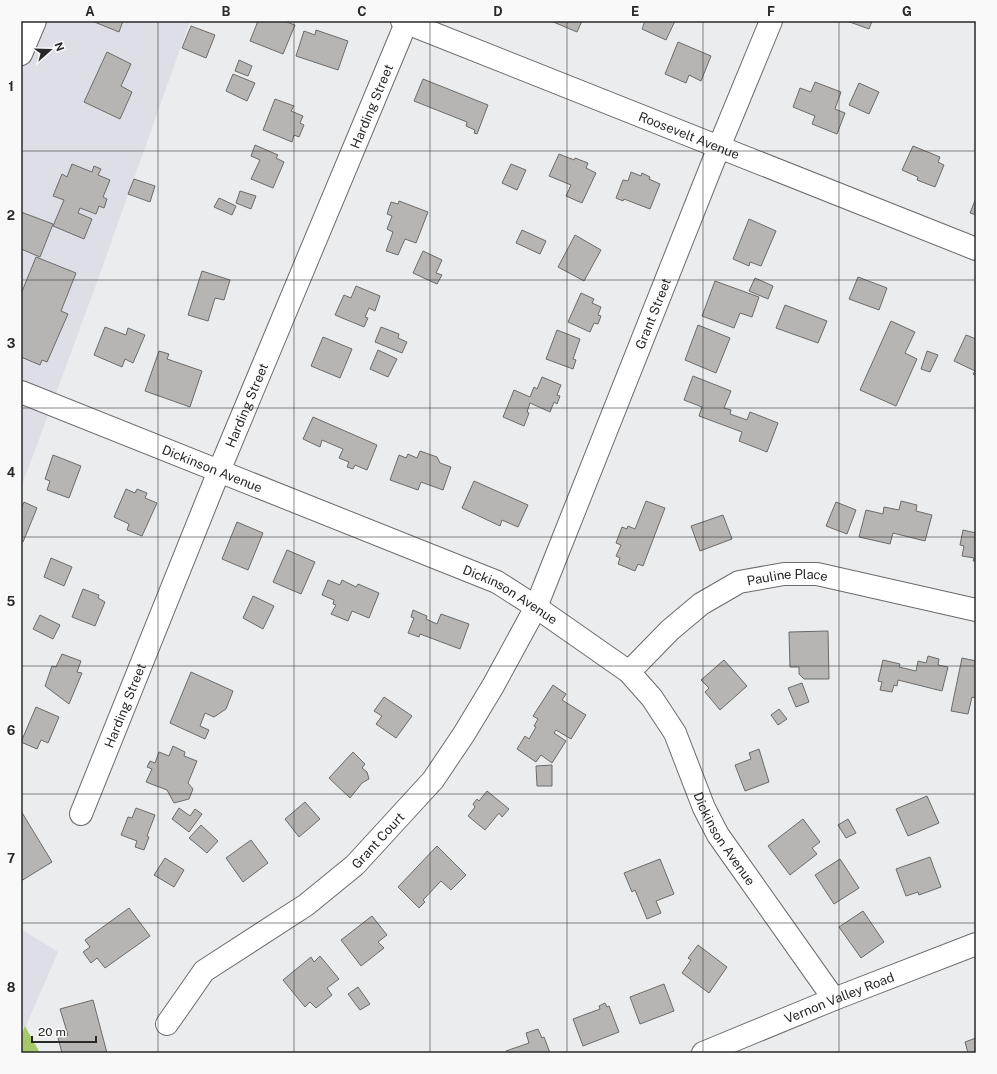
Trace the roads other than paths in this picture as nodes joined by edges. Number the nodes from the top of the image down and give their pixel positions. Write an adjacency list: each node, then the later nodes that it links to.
1 (35, 21): 4 (street)
2 (771, 21): 5 (street, Grant Street)
3 (405, 22): 5 (street, Roosevelt Avenue); 8 (street, Harding Street)
4 (21, 54)
5 (719, 147): 6 (street, Roosevelt Avenue); 9 (street, Grant Street)
6 (976, 249)
7 (21, 392): 8 (street, Dickinson Avenue)
8 (219, 471): 9 (street, Dickinson Avenue); 12 (street, Harding Street)
9 (536, 607): 11 (street, Dickinson Avenue); 15 (street, Grant Court)
10 (976, 610): 11 (street, Pauline Place)
11 (629, 672): 14 (street, Dickinson Avenue)
12 (81, 814)
13 (976, 944): 14 (street, Vernon Valley Road)
14 (834, 999): 16 (street, Vernon Valley Road)
15 (167, 1024)
16 (705, 1053)

